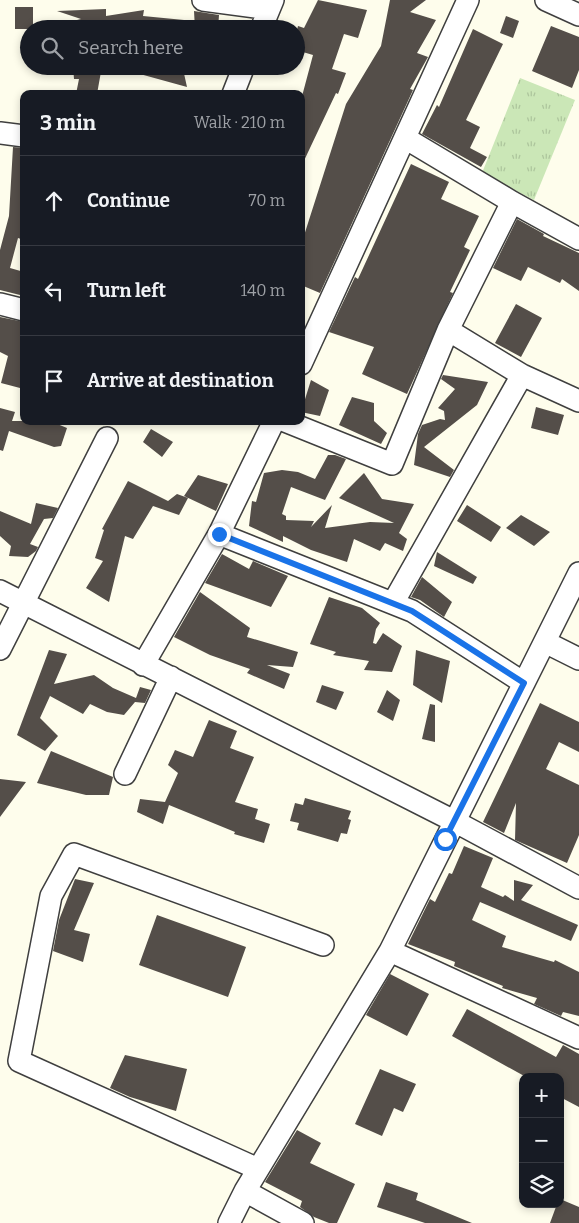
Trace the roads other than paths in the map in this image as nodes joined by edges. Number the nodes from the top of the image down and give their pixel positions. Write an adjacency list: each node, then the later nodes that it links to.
1 (202, 0): 4 (street)
2 (468, 0): 11 (street)
3 (546, 0): 5 (street)
4 (271, 4): 6 (street)
5 (579, 15)
6 (265, 20)
7 (240, 75): 8 (street)
8 (235, 90)
9 (0, 133): 10 (street)
10 (20, 136)
11 (405, 138): 12 (street); 17 (street)
12 (512, 202): 13 (street); 16 (street)
13 (579, 239)
14 (0, 304): 15 (street)
15 (20, 309)
16 (448, 330): 18 (street); 21 (street)
17 (305, 355)
18 (522, 375): 19 (street); 27 (street)
19 (579, 401)
20 (272, 425): 23 (street)
21 (295, 425)
22 (107, 438): 26 (street)
23 (219, 534): 27 (street); 31 (street)
24 (579, 572): 28 (street)
25 (0, 591): 26 (street)
26 (24, 603): 29 (street); 31 (street)
27 (393, 603): 33 (street)
28 (544, 642): 30 (street); 33 (street)
29 (0, 649)
30 (579, 659)
31 (143, 665): 32 (street)
32 (171, 677): 34 (street); 35 (street)
33 (524, 683): 35 (street)
34 (125, 774)
35 (454, 821): 36 (street); 38 (street)
36 (579, 888)
37 (323, 945): 40 (street)
38 (390, 951): 39 (street); 40 (street)
39 (579, 1038)
40 (258, 1169): 41 (street)
41 (245, 1191): 42 (street); 43 (street)
42 (229, 1223)
43 (303, 1223)

